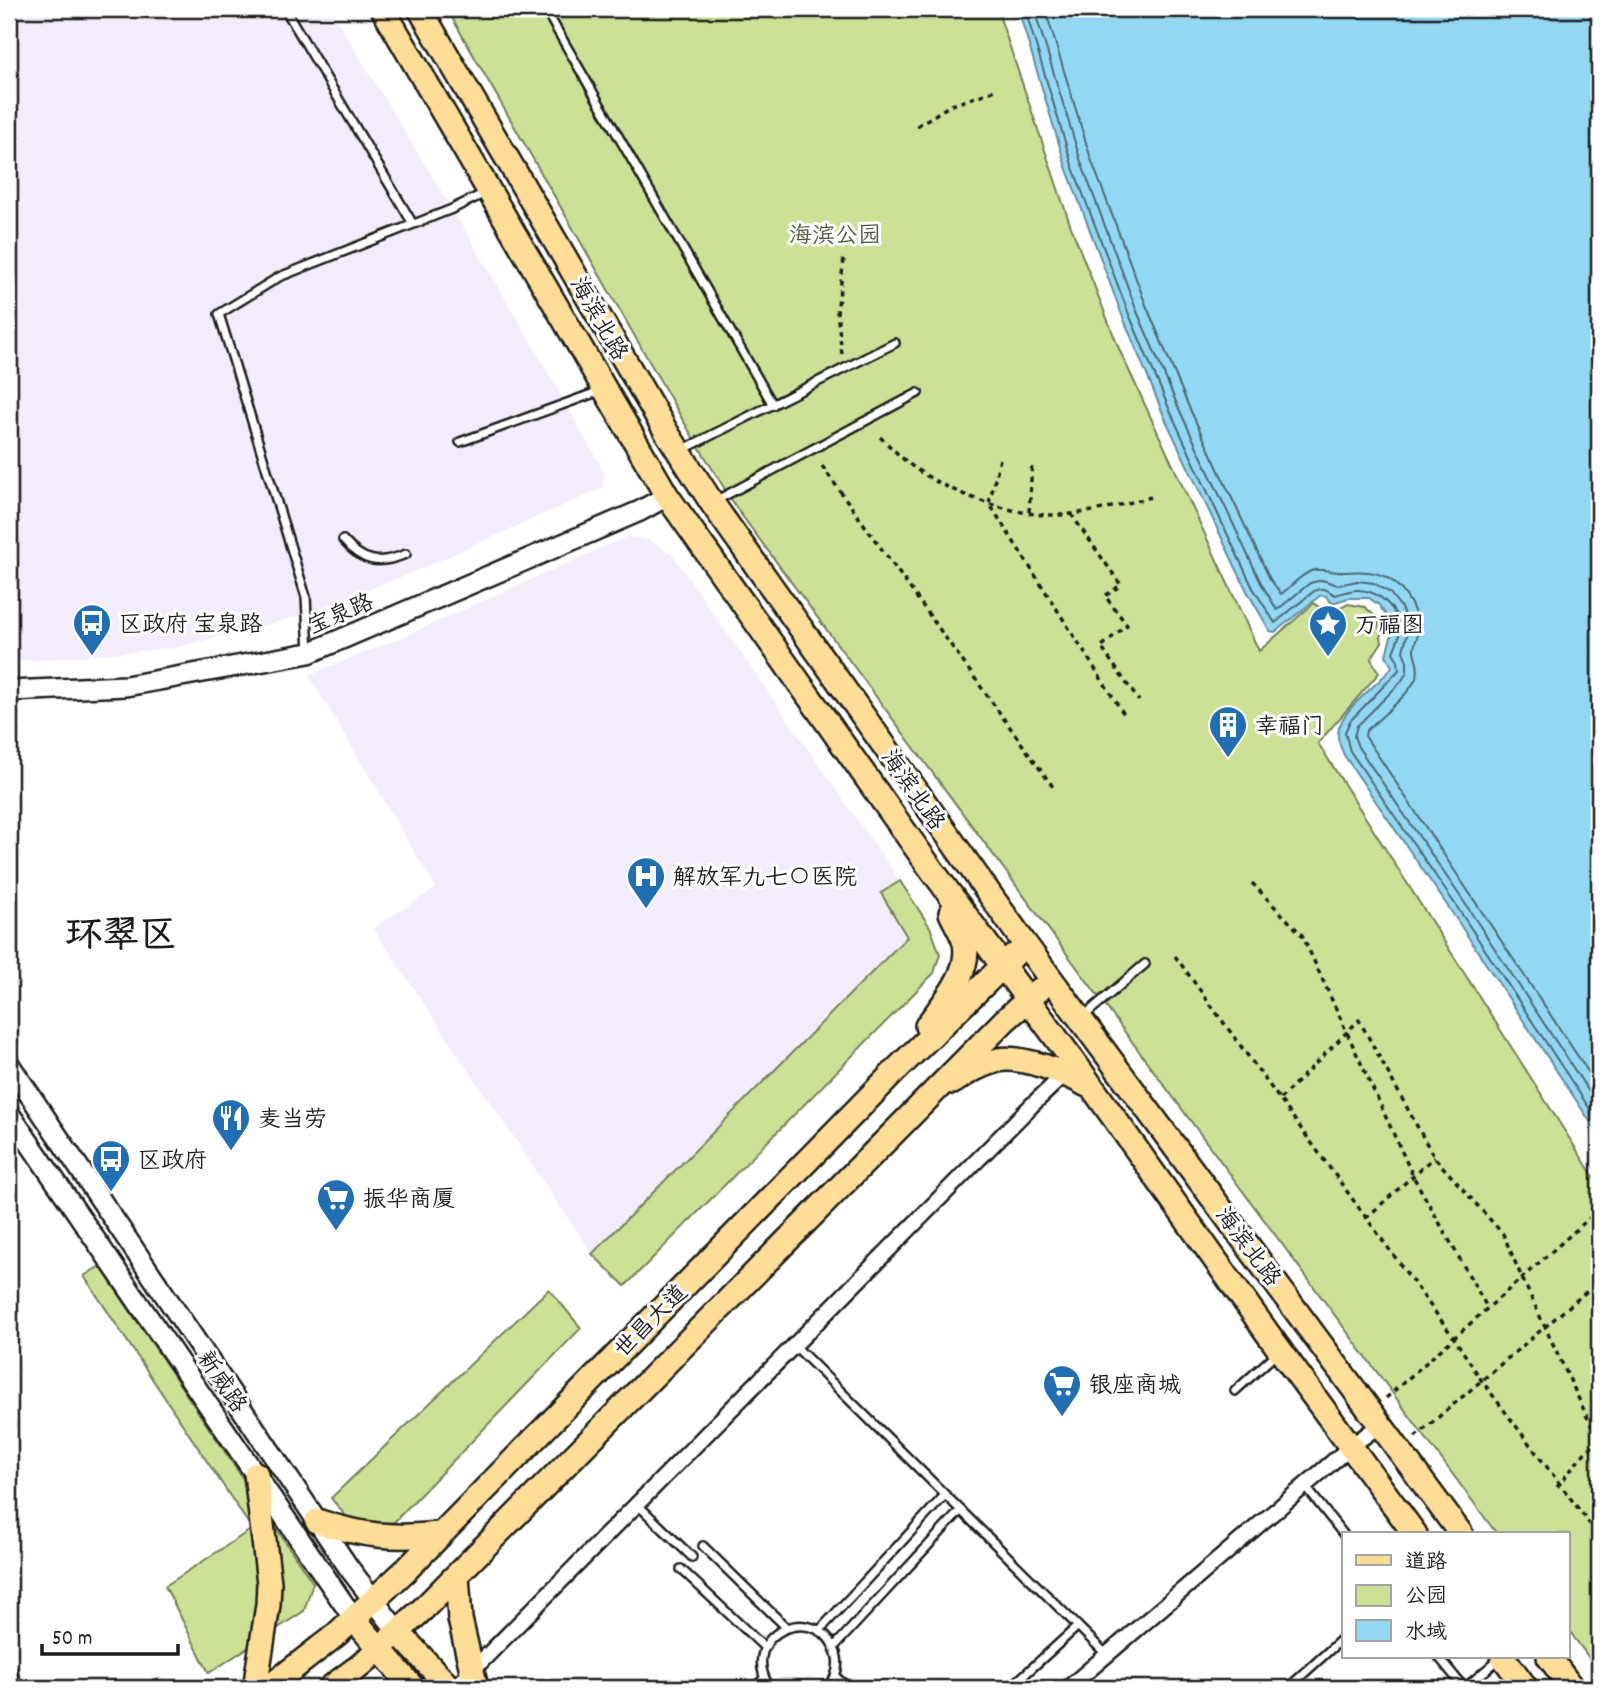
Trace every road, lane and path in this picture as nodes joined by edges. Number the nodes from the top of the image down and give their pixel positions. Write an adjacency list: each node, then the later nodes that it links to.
1 (285, 9): 8 (lane)
2 (383, 9): 7 (main road, 海滨北路)
3 (420, 9): 17 (main road, 海滨北路)
4 (545, 9): 14 (lane)
5 (996, 90): 6 (path)
6 (917, 126)
7 (489, 191): 8 (lane); 12 (main road, 海滨北路)
8 (413, 224): 29 (lane)
9 (844, 259): 11 (path)
10 (895, 343): 14 (lane)
11 (842, 354)
12 (604, 389): 16 (lane); 21 (main road, 海滨北路)
13 (918, 393): 23 (lane)
14 (773, 405): 17 (lane)
15 (880, 437): 24 (path)
16 (460, 442)
17 (679, 452): 23 (main road, 海滨北路)
18 (1000, 459): 24 (path)
19 (1032, 464): 25 (path)
20 (822, 466): 33 (path)
21 (667, 496): 29 (main road, 宝泉路); 34 (main road, 海滨北路)
22 (1152, 497): 26 (path)
23 (712, 503): 36 (main road, 海滨北路)
24 (989, 503): 25 (path); 32 (path)
25 (1029, 512): 26 (path)
26 (1071, 514): 31 (path)
27 (343, 540): 28 (lane)
28 (407, 554)
29 (309, 653): 30 (main road, 宝泉路)
30 (9, 691)
31 (1139, 701)
32 (1125, 716)
33 (1054, 787)
34 (929, 866): 39 (main road, 海滨北路); 45 (main road)
35 (1252, 883): 43 (path)
36 (1025, 944): 39 (main road, 世昌大道); 40 (main road, 海滨北路)
37 (1175, 956): 47 (path)
38 (1145, 964): 42 (lane)
39 (1002, 967): 41 (main road, 海滨北路); 45 (main road, 世昌大道)
40 (1051, 978): 41 (main road, 世昌大道); 42 (main road, 海滨北路)
41 (1028, 999): 46 (main road, 海滨北路); 48 (main road, 世昌大道)
42 (1081, 1019): 63 (main road, 海滨北路)
43 (1346, 1032): 47 (path); 50 (path); 51 (path)
44 (9, 1064): 73 (main road, 新威路)
45 (897, 1069): 77 (main road, 世昌大道)
46 (1071, 1069): 48 (main road); 59 (street); 60 (main road, 海滨北路)
47 (1280, 1099): 53 (path)
48 (920, 1107): 82 (main road, 世昌大道)
49 (9, 1113): 67 (main road, 新威路)
50 (1434, 1157): 51 (path); 54 (path)
51 (1413, 1176): 53 (path); 56 (path)
52 (1593, 1215): 54 (path)
53 (1366, 1218): 58 (path)
54 (1522, 1278): 56 (path); 57 (path)
55 (1599, 1281): 57 (path)
56 (1488, 1309): 58 (path)
57 (1545, 1327): 61 (path); 64 (path)
58 (1454, 1338): 61 (path); 63 (path)
59 (794, 1345): 70 (lane); 71 (street)
60 (1280, 1350): 62 (lane); 65 (main road, 海滨北路)
61 (1482, 1381): 66 (path); 69 (path)
62 (1235, 1391)
63 (1376, 1417): 65 (street); 66 (main road, 海滨北路)
64 (1599, 1442): 69 (path)
65 (1350, 1447): 68 (street); 74 (main road, 海滨北路)
66 (1399, 1449): 75 (main road, 海滨北路)
67 (256, 1474): 84 (main road, 新威路); 103 (main road)
68 (1304, 1486): 76 (lane); 93 (street)
69 (1559, 1486): 78 (path)
70 (945, 1495): 72 (lane); 87 (lane)
71 (637, 1504): 80 (lane); 101 (street)
72 (961, 1510): 85 (lane); 90 (lane)
73 (317, 1521): 77 (main road); 83 (main road, 新威路)
74 (1414, 1532)
75 (1460, 1532)
76 (1342, 1533)
77 (440, 1534): 83 (main road, 世昌大道)
78 (1599, 1536)
79 (703, 1546): 86 (lane)
80 (692, 1557)
81 (681, 1569): 91 (lane)
82 (457, 1575): 88 (main road, 世昌大道); 101 (main road)
83 (374, 1601): 84 (main road, 世昌大道); 88 (main road, 新威路)
84 (354, 1619): 92 (main road, 新威路); 104 (main road, 世昌大道)
85 (1079, 1626): 93 (lane); 112 (lane)
86 (786, 1628): 87 (lane); 91 (lane)
87 (818, 1631): 90 (lane)
88 (398, 1632): 92 (main road, 世昌大道); 107 (main road, 新威路)
89 (1342, 1639): 114 (lane)
90 (834, 1647): 99 (lane)
91 (765, 1648): 100 (lane)
92 (379, 1649): 105 (main road, 世昌大道); 106 (main road, 新威路)
93 (1107, 1655): 113 (street)
94 (1440, 1658): 115 (lane)
95 (1502, 1658): 115 (lane)
96 (1504, 1658): 116 (main road)
97 (1550, 1658): 117 (main road)
98 (9, 1664): 102 (lane)
99 (835, 1676): 110 (lane); 111 (lane)
100 (764, 1678): 108 (lane); 109 (lane)
101 (474, 1680): 107 (street)
102 (19, 1688)
103 (255, 1688)
104 (268, 1688)
105 (330, 1688)
106 (413, 1688)
107 (452, 1688)
108 (755, 1688)
109 (770, 1688)
110 (828, 1688)
111 (848, 1688)
112 (1010, 1688)
113 (1069, 1688)
114 (1288, 1688)
115 (1465, 1688)
116 (1527, 1688)
117 (1572, 1688)

